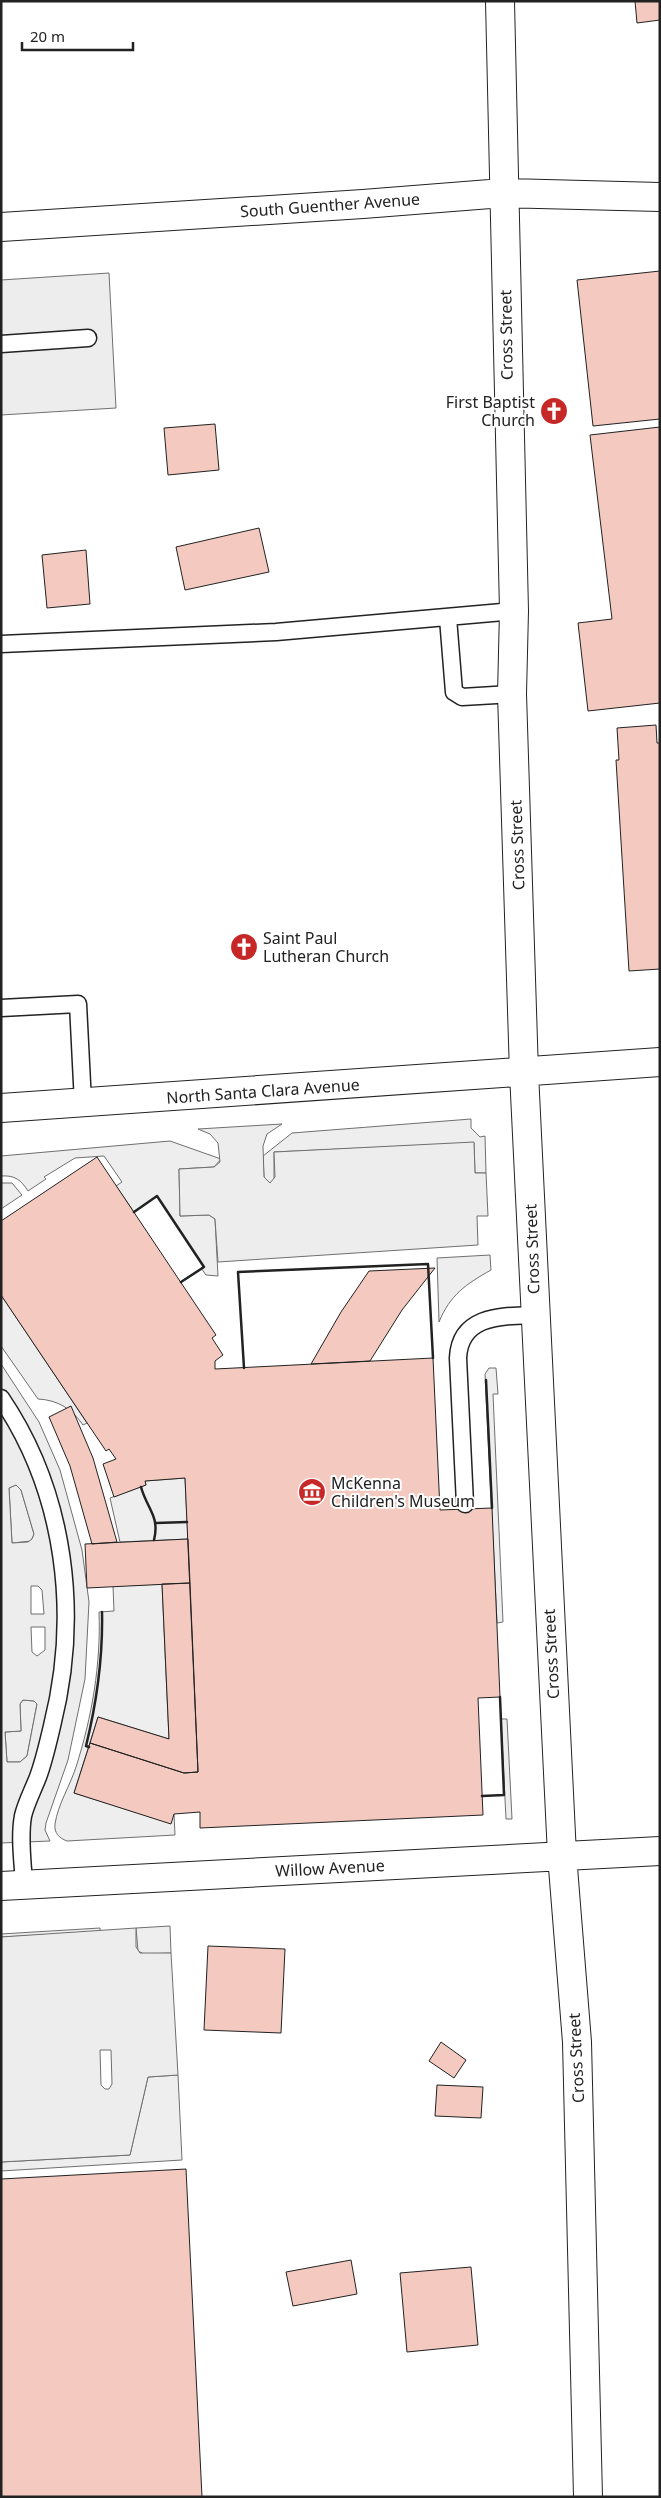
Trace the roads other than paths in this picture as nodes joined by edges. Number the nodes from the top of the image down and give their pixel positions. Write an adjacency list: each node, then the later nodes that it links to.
1 (500, 1): 2 (street, Cross Street)
2 (503, 193): 3 (street, South Guenther Avenue); 4 (street, South Guenther Avenue); 7 (street, Cross Street)
3 (660, 197)
4 (1, 226)
5 (88, 338): 6 (lane)
6 (1, 344)
7 (514, 611): 8 (lane); 10 (street, Cross Street)
8 (448, 618): 9 (lane); 10 (lane)
9 (1, 644)
10 (512, 694): 13 (street, Cross Street)
11 (1, 1008): 14 (lane)
12 (660, 1062): 13 (street, North Santa Clara Avenue)
13 (524, 1073): 14 (street, North Santa Clara Avenue); 16 (street, Cross Street)
14 (83, 1103): 15 (street, North Santa Clara Avenue)
15 (1, 1108)
16 (534, 1315): 18 (lane); 20 (street, Cross Street)
17 (1, 1398): 21 (lane)
18 (465, 1504)
19 (660, 1851): 20 (street, Willow Avenue)
20 (562, 1855): 21 (street, Willow Avenue); 22 (street, Cross Street)
21 (13, 1885)
22 (588, 2497)

